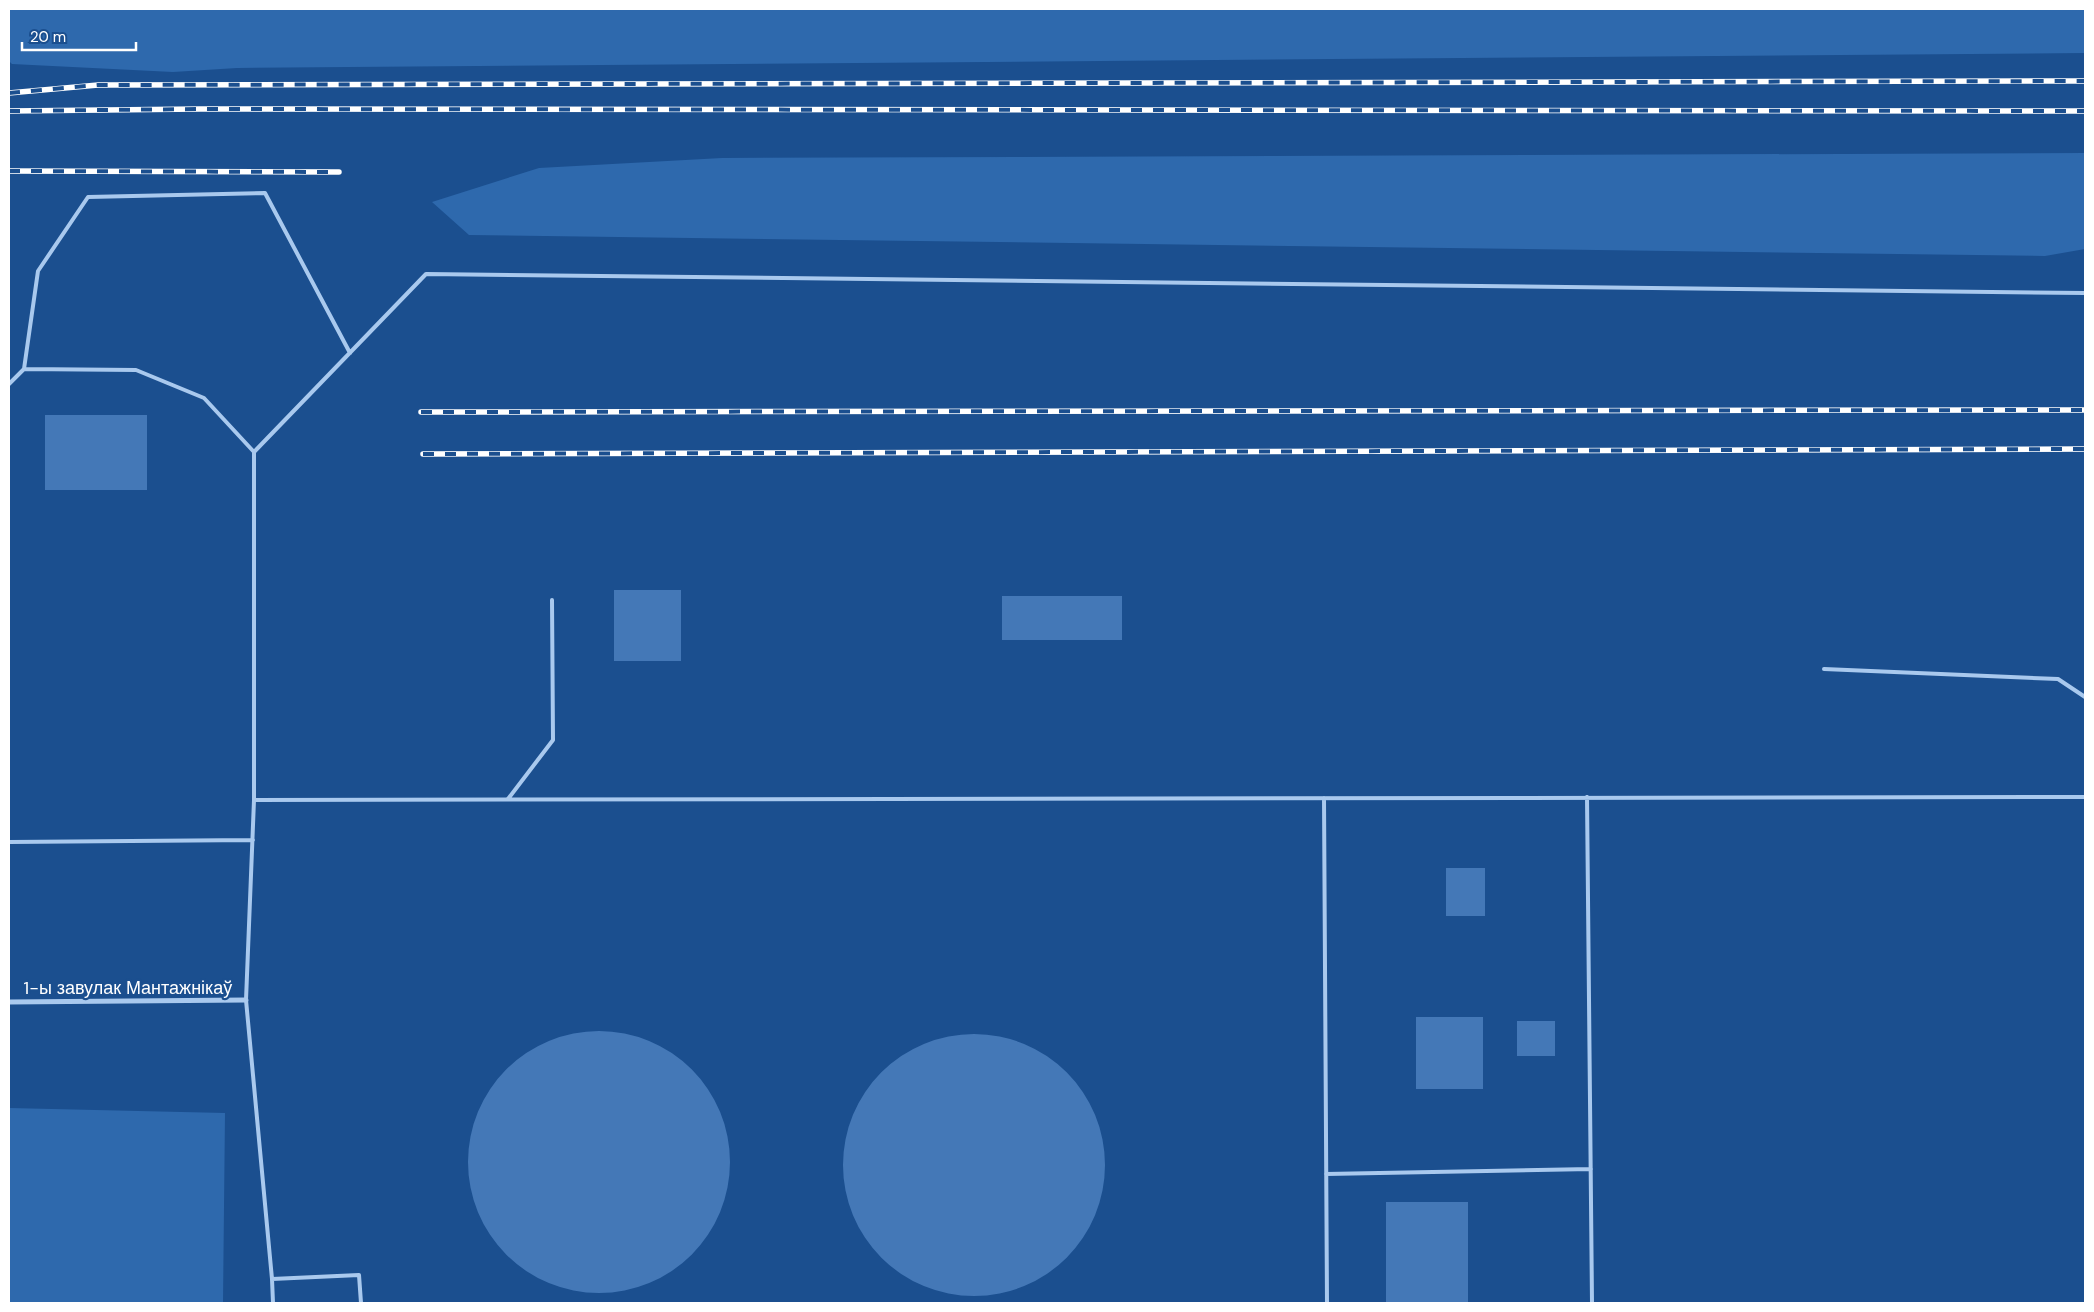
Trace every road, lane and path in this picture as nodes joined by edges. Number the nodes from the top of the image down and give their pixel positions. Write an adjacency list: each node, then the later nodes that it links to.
1 (2085, 293): 2 (lane)
2 (350, 353): 3 (lane); 5 (lane)
3 (24, 369): 4 (lane); 5 (lane)
4 (9, 384)
5 (254, 452): 13 (lane)
6 (552, 600): 12 (lane)
7 (1824, 669): 8 (lane)
8 (2085, 697)
9 (1587, 797): 10 (lane); 11 (lane); 18 (lane)
10 (2085, 797)
11 (1324, 798): 12 (lane); 19 (lane)
12 (508, 799): 13 (lane)
13 (254, 800): 14 (lane)
14 (252, 840): 15 (lane); 16 (lane)
15 (9, 842)
16 (246, 1000): 17 (street, 1-ы завулак Мантажнікаў); 20 (lane)
17 (9, 1002)
18 (1591, 1169): 19 (lane); 24 (lane)
19 (1326, 1174): 23 (lane)
20 (272, 1279): 21 (lane); 22 (lane)
21 (273, 1303)
22 (361, 1303)
23 (1326, 1303)
24 (1592, 1303)

